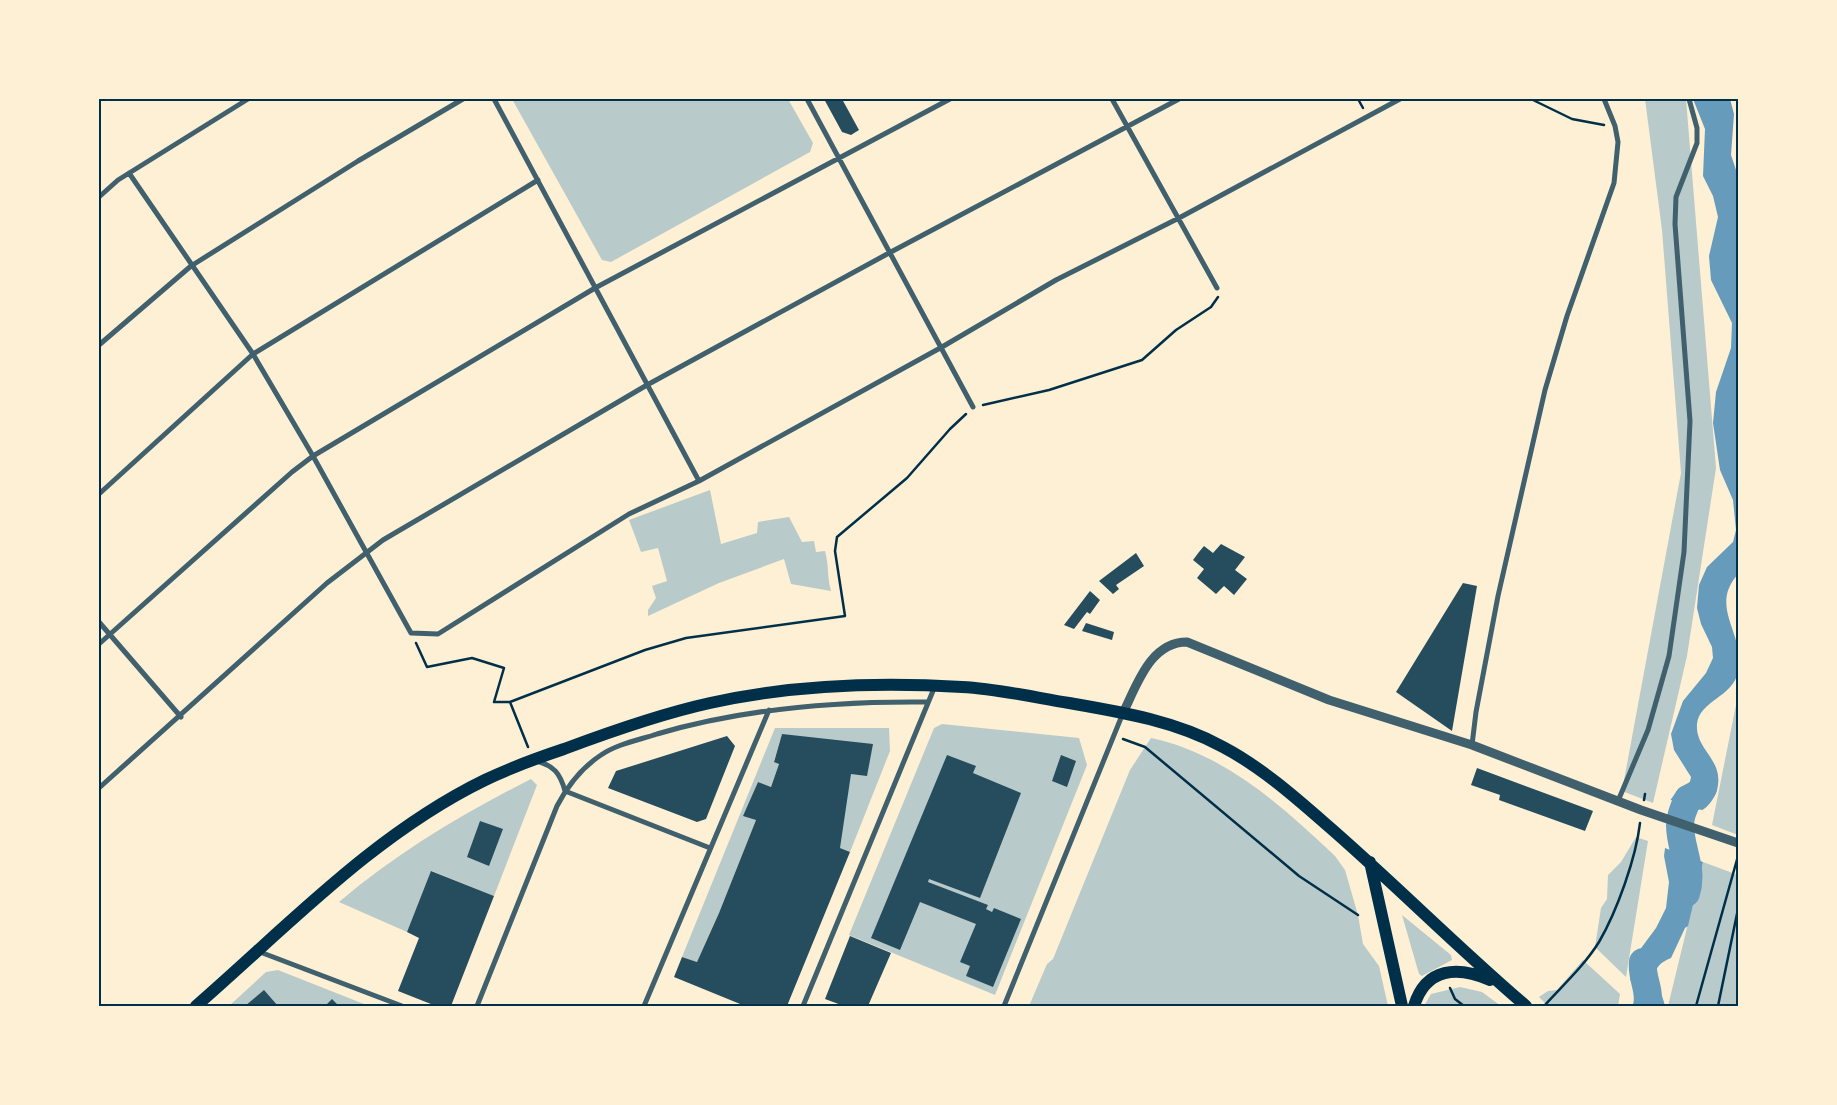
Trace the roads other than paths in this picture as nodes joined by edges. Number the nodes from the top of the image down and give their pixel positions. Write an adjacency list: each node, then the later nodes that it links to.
1 (248, 99): 13 (street)
2 (463, 99): 18 (street)
3 (494, 99): 14 (street)
4 (807, 99): 12 (street)
5 (950, 99): 12 (street)
6 (1112, 99): 11 (street)
7 (1179, 99): 11 (street)
8 (1400, 99): 16 (street)
9 (1604, 99): 38 (street)
10 (1689, 99): 42 (street)
11 (1127, 126): 16 (street); 17 (street)
12 (838, 159): 17 (street); 19 (street)
13 (129, 173): 15 (street); 18 (street)
14 (538, 180): 19 (street); 23 (street)
15 (99, 197)
16 (1179, 218): 20 (street); 22 (street)
17 (889, 252): 22 (street); 24 (street)
18 (191, 266): 21 (street); 23 (street)
19 (595, 288): 24 (street); 26 (street)
20 (1217, 288)
21 (99, 345)
22 (942, 347): 25 (street); 27 (street)
23 (253, 354): 26 (street); 28 (street)
24 (647, 385): 27 (street); 29 (street)
25 (974, 407)
26 (313, 456): 29 (street); 31 (street)
27 (699, 481): 29 (street)
28 (99, 494)
29 (368, 552): 37 (street)
30 (99, 622): 31 (street)
31 (110, 635): 32 (street); 37 (street)
32 (99, 644)
33 (935, 686): 34 (street); 36 (main road); 39 (main road)
34 (927, 702): 35 (street); 53 (street)
35 (769, 710): 41 (street); 44 (street)
36 (1123, 713): 38 (street); 45 (main road); 54 (street)
37 (181, 716): 40 (street)
38 (1472, 745): 42 (street)
39 (533, 760): 41 (street); 46 (main road)
40 (99, 788)
41 (565, 791): 44 (street); 51 (street)
42 (1618, 801): 43 (street)
43 (1736, 842)
44 (710, 848): 52 (street)
45 (1370, 862): 47 (main road); 55 (main road)
46 (259, 951): 49 (main road); 50 (street)
47 (1497, 983): 48 (main road); 56 (main road)
48 (1523, 1004)
49 (196, 1006)
50 (402, 1006)
51 (477, 1006)
52 (644, 1006)
53 (803, 1006)
54 (1004, 1006)
55 (1402, 1006)
56 (1414, 1006)

